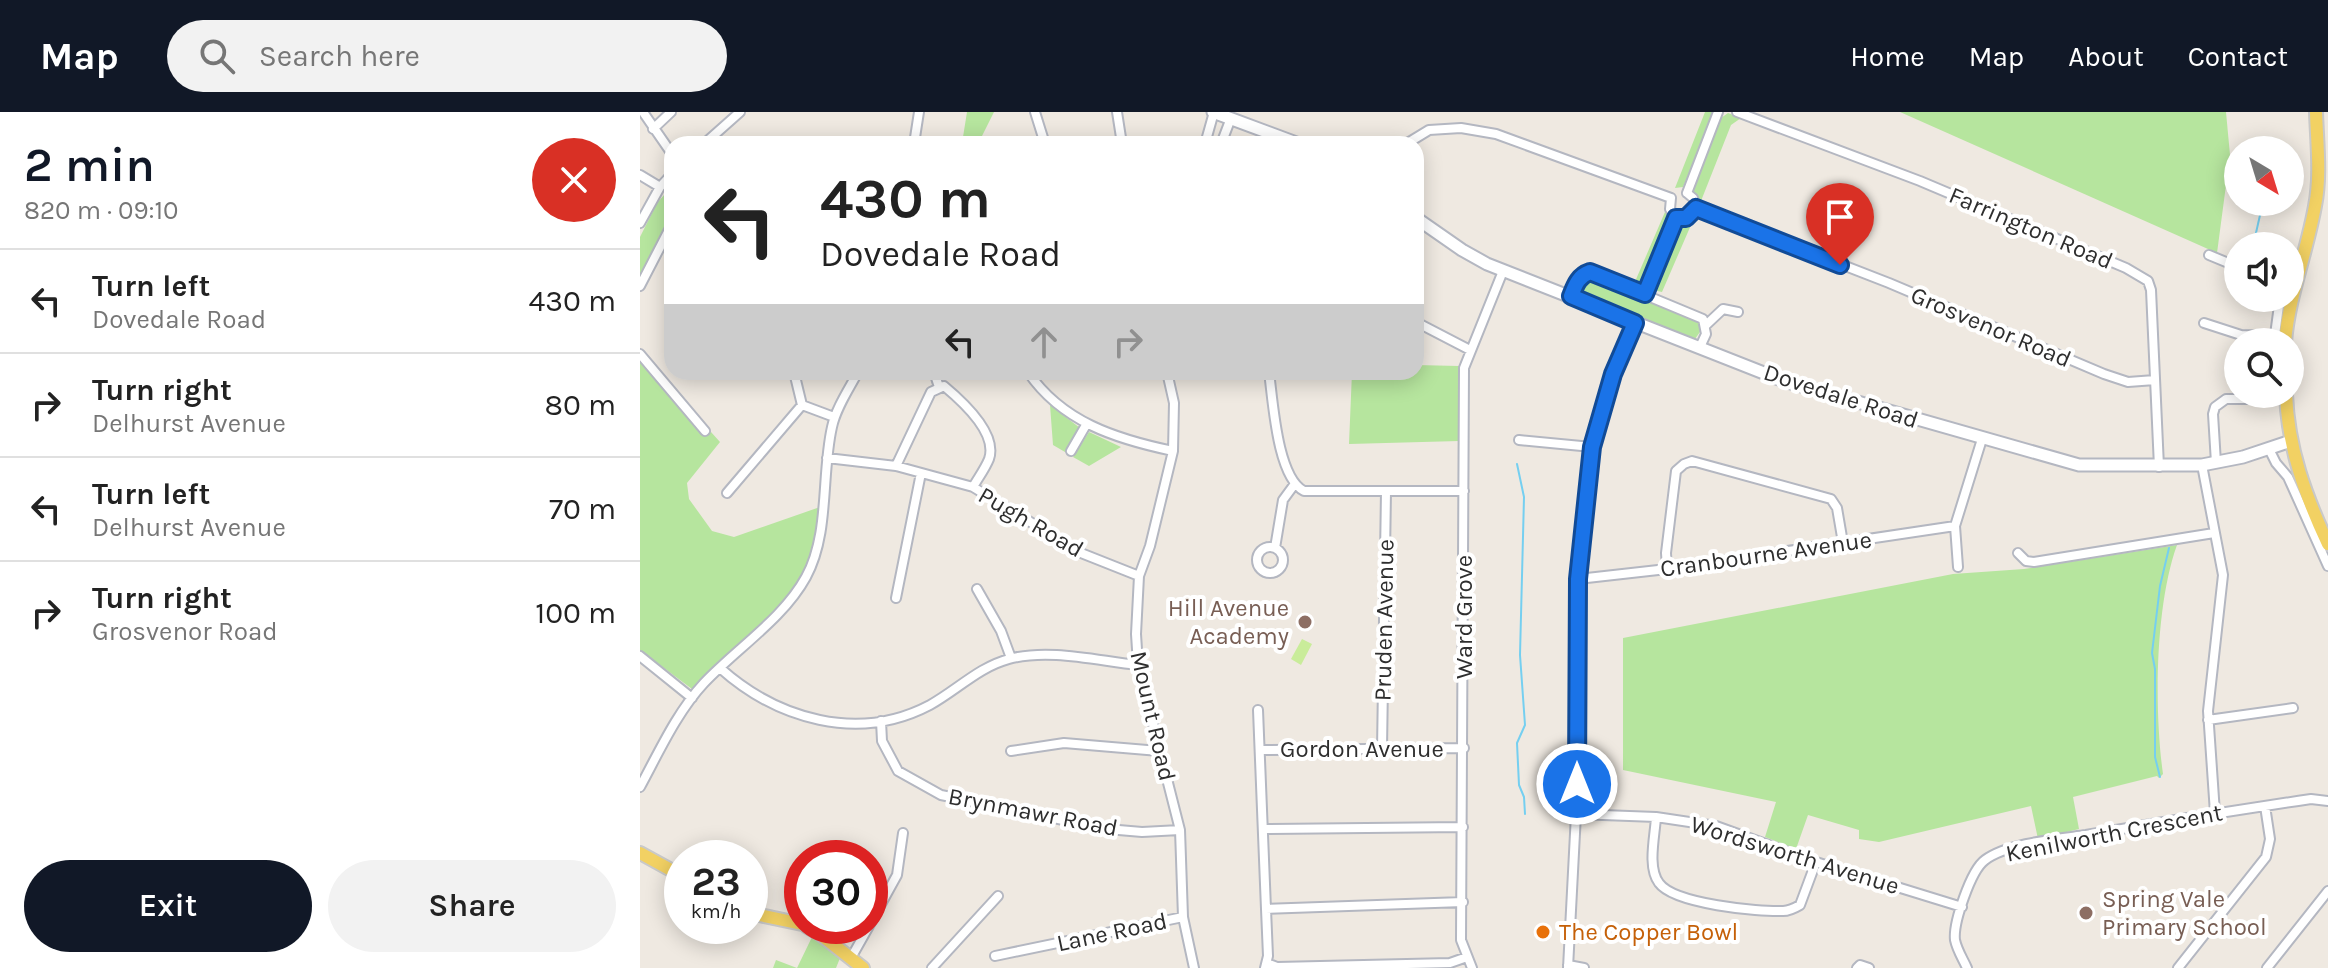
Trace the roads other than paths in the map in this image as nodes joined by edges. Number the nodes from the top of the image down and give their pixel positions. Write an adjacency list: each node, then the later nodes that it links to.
1 (643, 112): 12 (street)
2 (671, 112): 12 (street)
3 (740, 112): 13 (street)
4 (919, 112): 14 (street)
5 (1035, 112): 15 (street)
6 (1117, 112): 16 (street)
7 (1214, 112): 11 (street); 17 (street)
8 (1718, 112): 26 (street)
9 (1737, 112): 55 (street, Farrington Road)
10 (2316, 112): 24 (main road)
11 (1231, 118): 18 (street); 19 (street)
12 (653, 129): 21 (street)
13 (713, 136)
14 (915, 136)
15 (1042, 136)
16 (1121, 136)
17 (1207, 136)
18 (1224, 136)
19 (1278, 136)
20 (1419, 136): 27 (street)
21 (664, 143)
22 (640, 175): 25 (street)
23 (664, 183): 25 (street)
24 (2323, 183): 44 (main road)
25 (660, 187): 30 (street)
26 (1687, 193): 27 (street); 28 (street)
27 (1671, 198): 29 (street)
28 (1696, 208): 29 (street); 55 (street, Grosvenor Road)
29 (1676, 218): 37 (street)
30 (640, 223)
31 (1424, 224): 35 (street, Dovedale Road)
32 (664, 240): 36 (street)
33 (2209, 255): 34 (street)
34 (2224, 261)
35 (1503, 271): 38 (street, Dovedale Road); 47 (street, Ward Grove)
36 (640, 286)
37 (1645, 294): 38 (street); 42 (street)
38 (1571, 296): 40 (street, Dovedale Road)
39 (1738, 312): 42 (street)
40 (1635, 323): 46 (street, Dovedale Road); 66 (street)
41 (2204, 323): 45 (street)
42 (1706, 325): 46 (street)
43 (1424, 326): 47 (street)
44 (2283, 328)
45 (2224, 329)
46 (1700, 347): 63 (street, Dovedale Road)
47 (1470, 350): 79 (street, Ward Grove)
48 (640, 354): 62 (street)
49 (796, 380): 58 (street)
50 (854, 380): 60 (street)
51 (937, 380): 56 (street)
52 (1033, 380): 61 (street)
53 (1169, 380): 69 (street, Mount Road)
54 (1270, 380): 76 (street)
55 (2155, 380): 74 (street, Farrington Road)
56 (939, 387): 73 (street); 77 (street)
57 (2224, 400): 71 (street)
58 (802, 405): 60 (street); 80 (street)
59 (2287, 408): 65 (main road)
60 (834, 417): 70 (street)
61 (1086, 425): 68 (street); 69 (street)
62 (705, 431)
63 (1982, 439): 74 (street, Dovedale Road); 81 (street)
64 (1519, 440): 66 (street)
65 (2291, 441): 67 (street, Dovedale Road); 84 (main road)
66 (1592, 447): 91 (street)
67 (2269, 449): 71 (street, Dovedale Road); 87 (street)
68 (1071, 451)
69 (1173, 451): 90 (street, Mount Road)
70 (827, 458): 73 (street, Pugh Road); 97 (street)
71 (2216, 463): 72 (street, Dovedale Road)
72 (2202, 465): 74 (street, Dovedale Road); 82 (street)
73 (896, 466): 75 (street, Pugh Road)
74 (2159, 467)
75 (921, 473): 77 (street, Pugh Road); 93 (street)
76 (1294, 485): 78 (street); 85 (street)
77 (973, 487): 90 (street, Pugh Road)
78 (1386, 491): 79 (street); 104 (street, Pruden Avenue)
79 (1464, 491): 103 (street, Ward Grove)
80 (727, 493)
81 (1955, 526): 83 (street, Cranbourne Avenue); 88 (street)
82 (2214, 533): 86 (street); 101 (street)
83 (1843, 543): 89 (street, Cranbourne Avenue); 89 (street)
84 (2328, 544)
85 (1275, 548)
86 (2018, 553)
87 (2328, 566)
88 (1958, 567)
89 (1667, 569): 91 (street, Cranbourne Avenue)
90 (1139, 576): 96 (street, Mount Road)
91 (1578, 579): 112 (street)
92 (977, 589): 95 (street)
93 (896, 598)
94 (640, 656): 98 (street)
95 (1011, 658): 96 (street); 102 (street)
96 (1138, 665): 107 (street, Mount Road)
97 (720, 668): 98 (street); 102 (street)
98 (692, 698): 108 (street)
99 (2293, 708): 101 (street)
100 (1258, 710): 105 (street)
101 (2208, 720): 111 (street)
102 (881, 721): 116 (street, Brynmawr Road)
103 (1464, 748): 104 (street, Gordon Avenue); 114 (street, Ward Grove)
104 (1382, 749): 105 (street, Gordon Avenue)
105 (1260, 750): 115 (street)
106 (1011, 751): 107 (street)
107 (1159, 751): 116 (street, Mount Road)
108 (640, 787)
109 (2328, 801): 110 (street, Kenilworth Crescent)
110 (2265, 806): 111 (street, Kenilworth Crescent); 143 (street)
111 (2215, 813): 125 (street, Kenilworth Crescent)
112 (1576, 814): 113 (street, Wordsworth Avenue); 134 (street)
113 (1656, 817): 119 (street, Wordsworth Avenue); 119 (street)
114 (1463, 827): 115 (street); 124 (street, Ward Grove)
115 (1263, 829): 126 (street)
116 (1180, 830): 127 (street, Mount Road)
117 (903, 833): 121 (street)
118 (640, 853): 120 (main road)
119 (1816, 862): 125 (street, Wordsworth Avenue)
120 (664, 866)
121 (888, 891)
122 (2328, 891): 144 (street)
123 (998, 896): 136 (street)
124 (1463, 902): 126 (street); 131 (street, Ward Grove)
125 (1962, 907): 142 (street, Kenilworth Crescent)
126 (1266, 909): 133 (street)
127 (1183, 917): 130 (street, Lane Road); 137 (street, Mount Road)
128 (833, 944): 132 (main road)
129 (859, 944): 132 (street)
130 (995, 956)
131 (1467, 957): 133 (street); 138 (street, Ward Grove)
132 (851, 958): 135 (main road)
133 (1266, 966)
134 (1568, 966): 139 (street)
135 (863, 968)
136 (932, 968)
137 (1194, 968)
138 (1472, 968)
139 (1584, 968)
140 (1857, 968): 141 (street)
141 (1869, 968)
142 (1967, 968)
143 (2178, 968)
144 (2267, 968)

